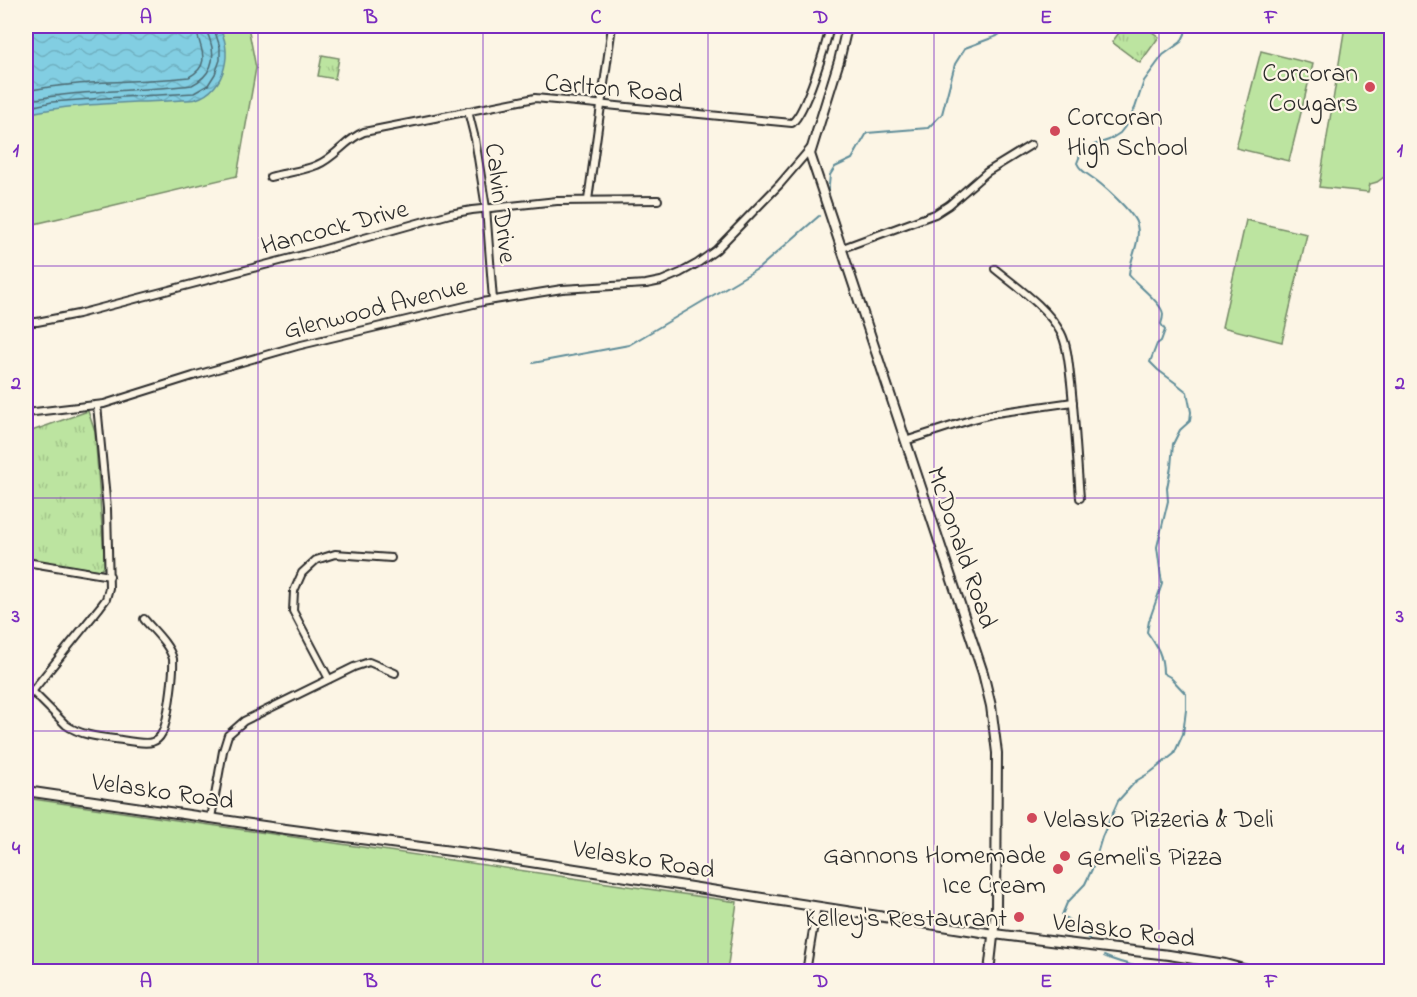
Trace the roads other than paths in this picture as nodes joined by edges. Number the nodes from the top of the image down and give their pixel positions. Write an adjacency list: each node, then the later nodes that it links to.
1 (612, 26): 5 (street)
2 (817, 26): 3 (main road)
3 (830, 26): 4 (main road); 5 (street, Carlton Road)
4 (848, 26): 8 (street, Glenwood Avenue)
5 (602, 104): 6 (street, Carlton Road); 10 (street)
6 (468, 111): 9 (street, Carlton Road); 12 (street, Calvin Drive)
7 (1030, 145): 13 (street)
8 (810, 149): 13 (street, McDonald Road); 15 (street, Glenwood Avenue)
9 (270, 177)
10 (588, 200): 11 (street, Hancock Drive); 12 (street, Hancock Drive)
11 (658, 200)
12 (486, 208): 15 (street, Calvin Drive); 16 (street, Hancock Drive)
13 (840, 249): 20 (street, McDonald Road)
14 (995, 269): 17 (street)
15 (493, 300): 18 (street, Glenwood Avenue)
16 (26, 322)
17 (1073, 402): 20 (street); 21 (street)
18 (97, 405): 19 (street, Glenwood Avenue); 24 (street)
19 (26, 413)
20 (905, 441): 33 (street, McDonald Road)
21 (1080, 498)
22 (391, 558): 27 (street)
23 (26, 562): 24 (street)
24 (110, 576): 28 (street)
25 (144, 619): 28 (street)
26 (396, 673): 27 (street)
27 (329, 679): 31 (street)
28 (32, 691): 29 (street)
29 (26, 699)
30 (26, 791): 31 (street, Velasko Road)
31 (211, 818): 32 (street, Velasko Road)
32 (816, 906): 33 (street, Velasko Road); 34 (street)
33 (994, 934): 35 (street, McDonald Road); 36 (street, Velasko Road)
34 (806, 972)
35 (989, 972)
36 (1255, 972)

